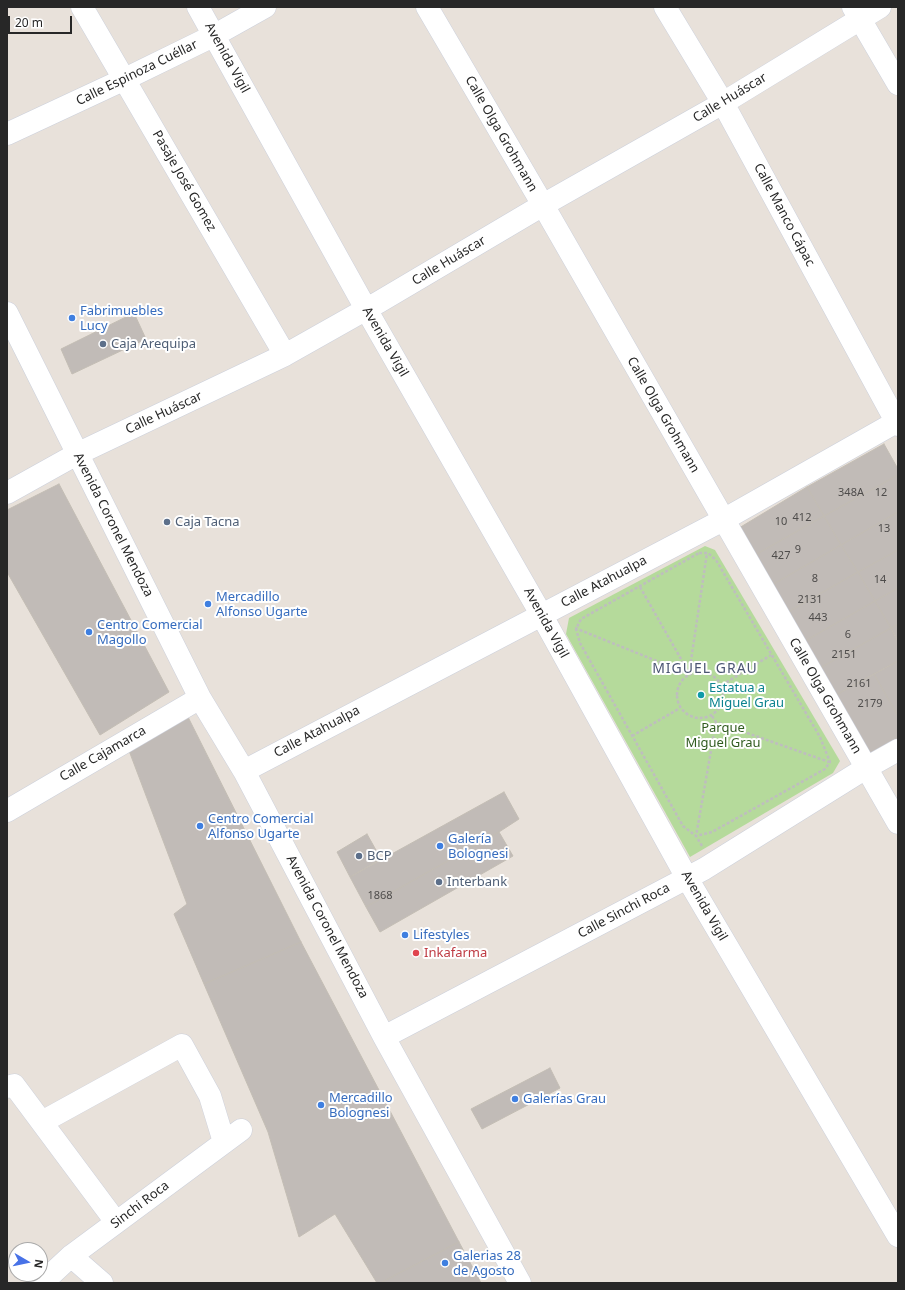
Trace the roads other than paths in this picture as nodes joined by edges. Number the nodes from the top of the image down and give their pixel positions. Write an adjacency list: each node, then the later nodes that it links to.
1 (82, 7): 9 (street, Pasaje José Gomez)
2 (198, 7): 8 (street, Avenida Vigil)
3 (265, 7): 8 (street, Calle Espinoza Cuéllar)
4 (428, 7): 13 (street, Calle Olga Grohmann)
5 (665, 7): 11 (street, Calle Manco Cápac)
6 (880, 7): 7 (street, Calle Huáscar)
7 (856, 13): 10 (street); 11 (street, Calle Huáscar)
8 (215, 35): 9 (street, Calle Espinoza Cuéllar); 14 (street, Avenida Vigil)
9 (125, 79): 12 (street, Calle Espinoza Cuéllar); 16 (street, Pasaje José Gomez)
10 (898, 84)
11 (723, 103): 13 (street, Calle Huáscar); 17 (street, Calle Manco Cápac)
12 (7, 134)
13 (543, 205): 14 (street, Calle Huáscar); 20 (street, Calle Olga Grohmann)
14 (366, 309): 16 (street, Calle Huáscar); 21 (street, Avenida Vigil)
15 (7, 313): 18 (street, Avenida Coronel Mendoza)
16 (285, 355): 18 (street, Calle Huáscar)
17 (897, 423): 20 (street, Calle Atahualpa)
18 (77, 454): 19 (street, Calle Huáscar); 22 (street, Avenida Coronel Mendoza)
19 (7, 493)
20 (723, 520): 21 (street, Calle Atahualpa); 24 (street, Calle Olga Grohmann)
21 (541, 614): 25 (street, Calle Atahualpa); 28 (street, Avenida Vigil)
22 (200, 698): 25 (street, Avenida Coronel Mendoza); 26 (street, Calle Cajamarca)
23 (898, 750): 24 (street, Calle Sinchi Roca)
24 (866, 768): 27 (street, Calle Olga Grohmann); 28 (street, Calle Sinchi Roca)
25 (244, 771): 29 (street, Avenida Coronel Mendoza)
26 (7, 811)
27 (898, 823)
28 (687, 878): 29 (street, Calle Sinchi Roca); 33 (street, Avenida Vigil)
29 (384, 1037): 37 (street, Avenida Coronel Mendoza)
30 (11, 1086): 31 (street)
31 (42, 1122): 32 (street); 32 (street, Sinchi Roca)
32 (116, 1222): 34 (street, Sinchi Roca)
33 (898, 1236)
34 (71, 1256): 35 (street, Sinchi Roca); 36 (street)
35 (42, 1283)
36 (102, 1283)
37 (520, 1283)

